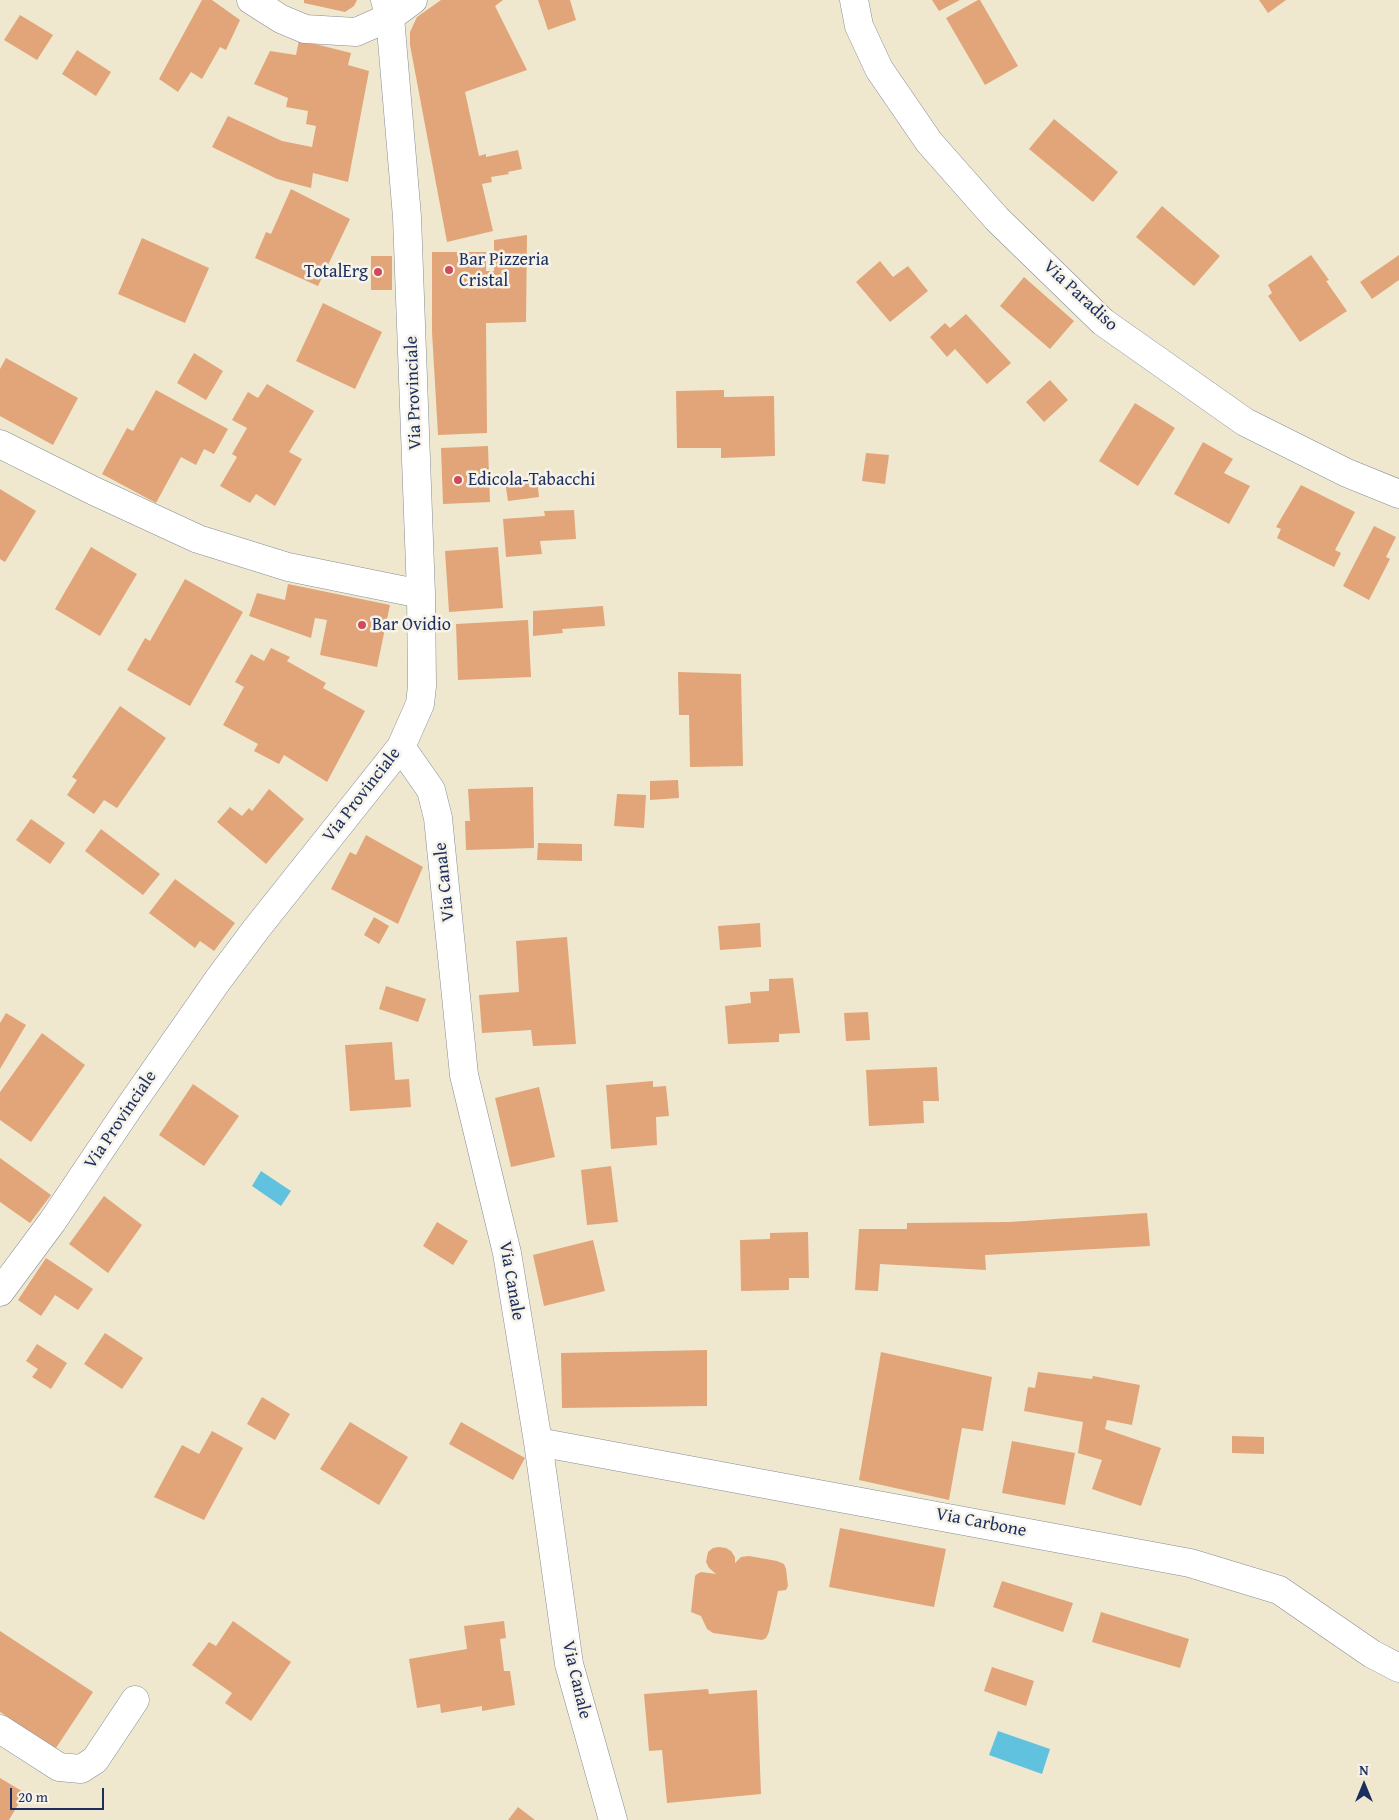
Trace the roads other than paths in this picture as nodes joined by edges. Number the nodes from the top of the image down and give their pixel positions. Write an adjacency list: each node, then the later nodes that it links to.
1 (251, 0): 4 (street)
2 (413, 0): 4 (street)
3 (854, 0): 6 (street, Via Paradiso)
4 (387, 9): 7 (street, Via Provinciale)
5 (0, 444): 7 (street)
6 (1399, 494)
7 (421, 594): 8 (street, Via Provinciale)
8 (401, 748): 9 (street, Via Provinciale); 10 (street, Via Canale)
9 (0, 1292)
10 (538, 1442): 11 (street, Via Carbone); 14 (street, Via Canale)
11 (1399, 1668)
12 (135, 1700): 13 (street)
13 (0, 1729)
14 (613, 1820)

